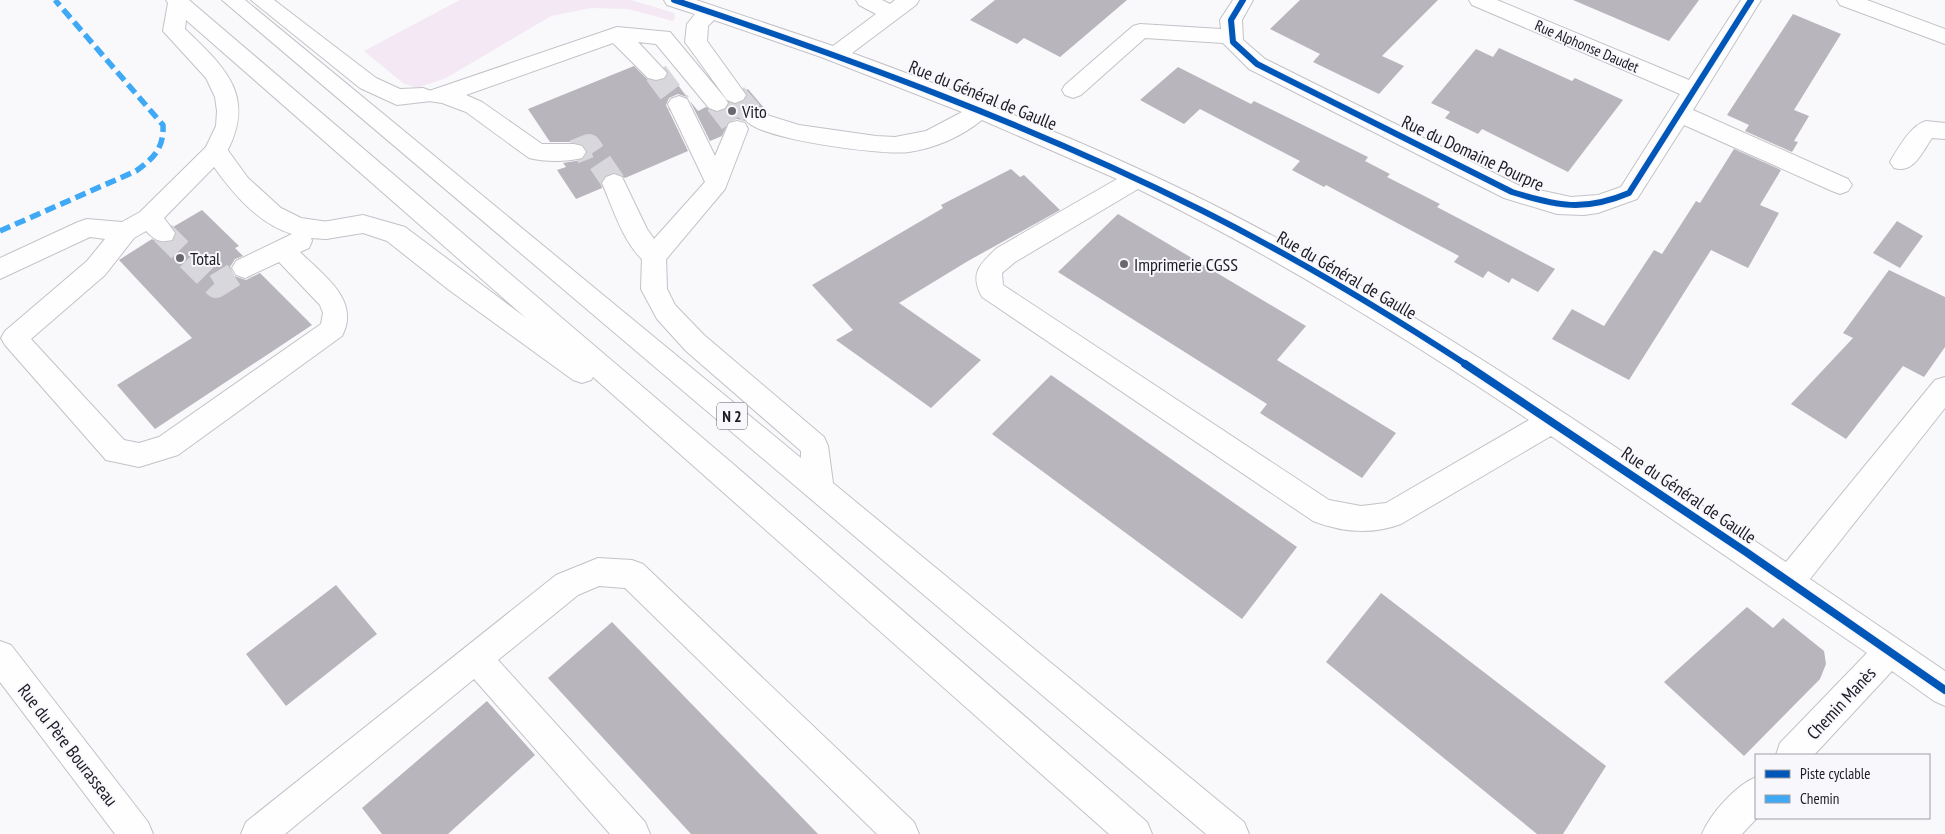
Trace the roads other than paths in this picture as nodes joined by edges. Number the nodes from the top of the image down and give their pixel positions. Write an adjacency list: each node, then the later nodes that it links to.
1 (232, 0): 42 (main road, N 2)
2 (261, 0): 20 (main road)
3 (674, 0): 11 (main road, Rue du Général de Gaulle)
4 (866, 0): 12 (main road)
5 (909, 0): 12 (main road)
6 (1243, 0): 14 (main road)
7 (1480, 0): 19 (main road, Rue Alphonse Daudet)
8 (1751, 0): 19 (main road, Rue du Domaine Pourpre)
9 (1847, 0): 15 (main road)
10 (177, 1): 25 (main road); 41 (main road)
11 (710, 12): 13 (main road); 16 (main road, Rue du Général de Gaulle)
12 (891, 13): 16 (main road)
13 (617, 34): 17 (main road); 20 (main road)
14 (1233, 37): 18 (main road); 23 (main road, Rue du Domaine Pourpre)
15 (1945, 37)
16 (837, 54): 22 (main road, Rue du Général de Gaulle)
17 (656, 73)
18 (1073, 90)
19 (1694, 91): 23 (main road, Rue du Domaine Pourpre)
20 (434, 96): 26 (main road)
21 (679, 104): 30 (main road)
22 (980, 109): 28 (main road, Rue du Général de Gaulle); 30 (main road)
23 (1680, 114): 31 (main road)
24 (1945, 131): 27 (main road)
25 (216, 151): 32 (main road); 33 (main road)
26 (574, 152)
27 (1902, 162)
28 (1137, 179): 40 (main road, Rue du Général de Gaulle); 40 (main road)
29 (614, 183): 35 (main road)
30 (717, 184): 35 (main road)
31 (1840, 185)
32 (326, 230): 34 (main road); 41 (main road)
33 (125, 231): 37 (main road); 38 (main road)
34 (282, 248): 36 (main road); 38 (main road)
35 (654, 256): 42 (main road)
36 (245, 268)
37 (0, 269)
38 (7, 330)
39 (1945, 388): 43 (main road)
40 (1552, 420): 43 (main road, Rue du Général de Gaulle)
41 (722, 472): 54 (main road)
42 (819, 488): 55 (main road, N 2)
43 (1790, 581): 44 (main road, Rue du Général de Gaulle)
44 (1890, 651): 47 (main road, Rue du Général de Gaulle); 48 (main road, Chemin Manès)
45 (0, 656): 50 (main road, Rue du Père Bourasseau)
46 (476, 658): 51 (main road); 52 (main road); 53 (main road)
47 (1945, 690)
48 (1793, 754)
49 (1755, 795): 56 (main road)
50 (136, 834)
51 (258, 834)
52 (633, 834)
53 (902, 834)
54 (1135, 834)
55 (1232, 834)
56 (1719, 834)

